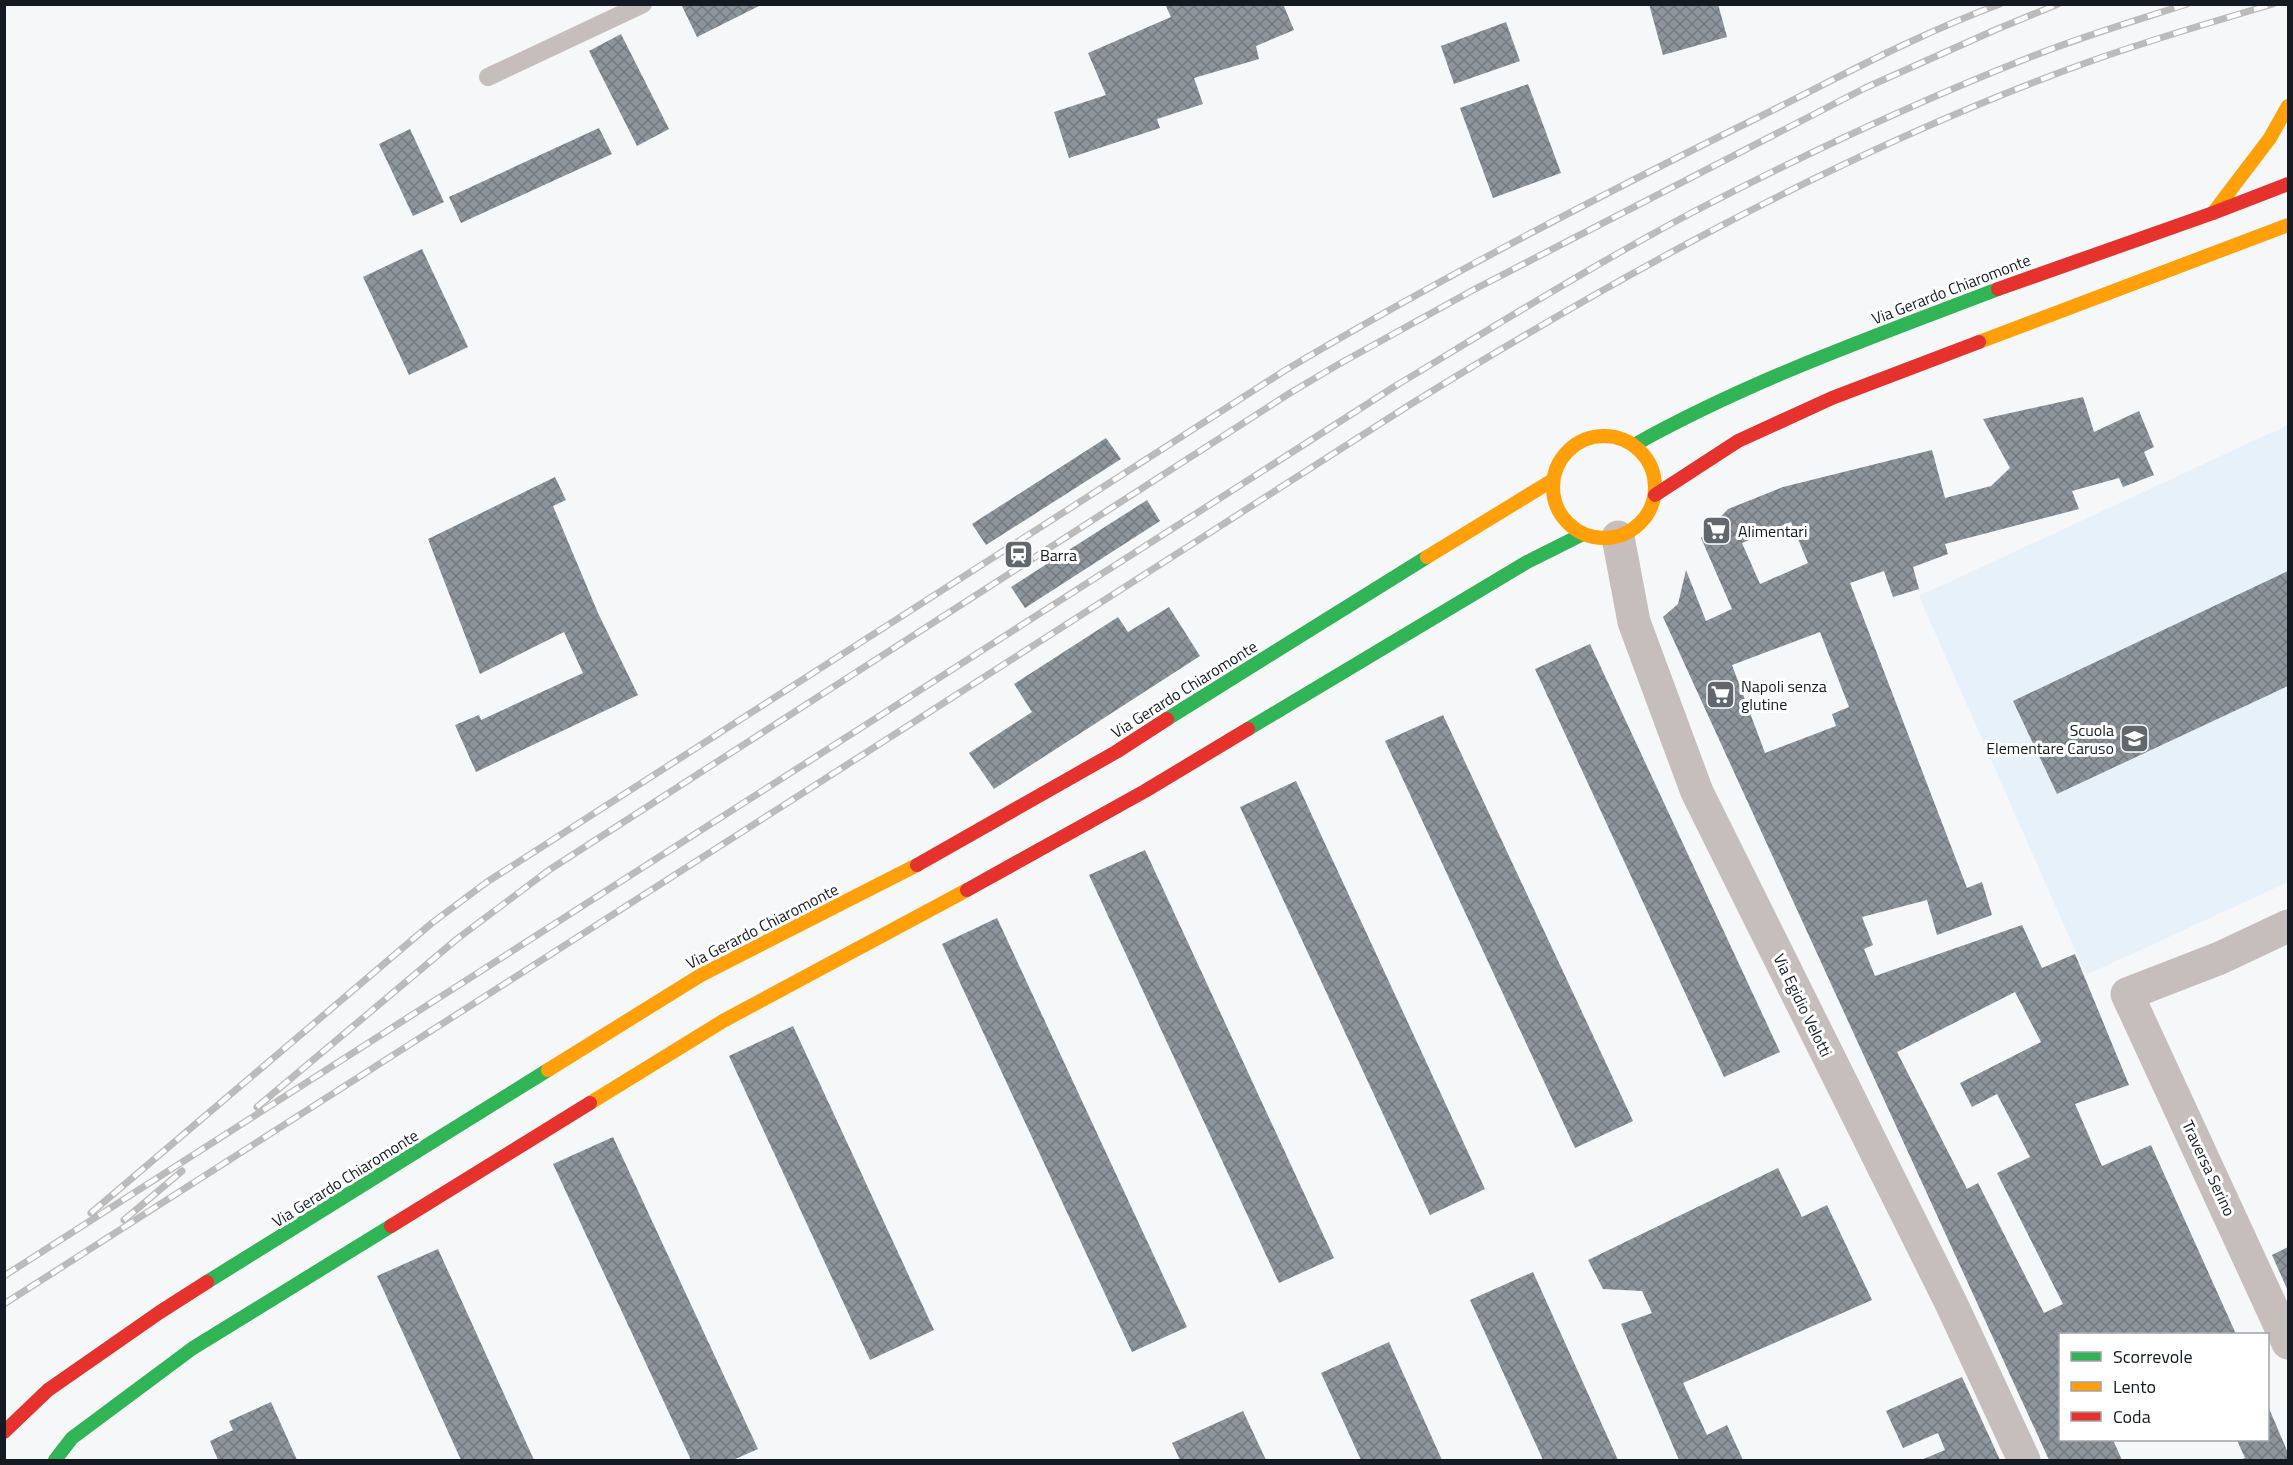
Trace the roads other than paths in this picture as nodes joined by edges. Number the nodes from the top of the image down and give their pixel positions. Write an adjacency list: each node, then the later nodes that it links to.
1 (643, 4): 2 (lane)
2 (488, 77)
3 (2289, 106): 5 (street)
4 (2289, 184): 5 (street, Via Gerardo Chiaromonte)
5 (2213, 213): 7 (street, Via Gerardo Chiaromonte)
6 (2289, 225): 9 (street)
7 (1634, 445): 8 (street); 9 (street)
8 (1553, 480): 10 (street); 14 (street, Via Gerardo Chiaromonte)
9 (1655, 495): 11 (street)
10 (1583, 534): 11 (street); 15 (street)
11 (1618, 537): 16 (street, Via Egidio Velotti)
12 (2289, 926): 13 (street, Traversa Serino)
13 (2289, 1343)
14 (4, 1432)
15 (55, 1461)
16 (2024, 1461)

